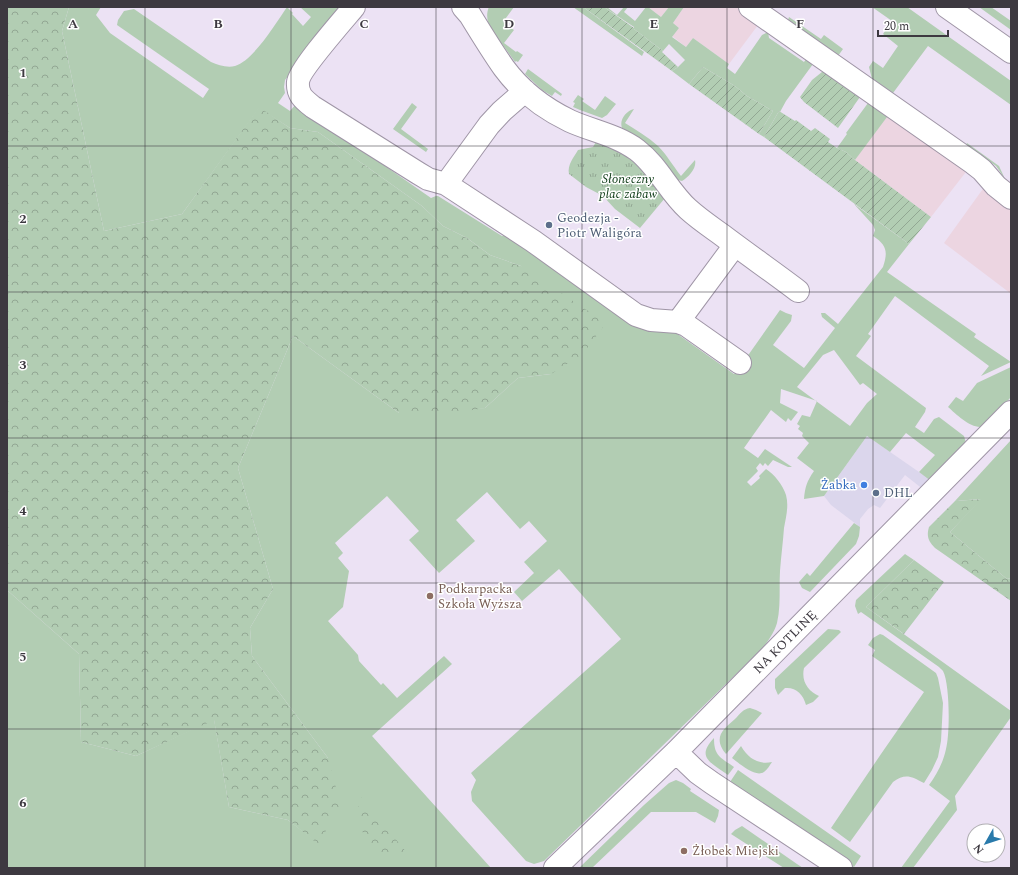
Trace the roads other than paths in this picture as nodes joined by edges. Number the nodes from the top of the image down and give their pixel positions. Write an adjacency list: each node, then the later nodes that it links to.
1 (354, 7): 7 (street)
2 (463, 7): 6 (street)
3 (750, 7): 8 (street)
4 (947, 7): 5 (street)
5 (1011, 52)
6 (525, 91): 7 (street); 9 (street)
7 (446, 184): 11 (street)
8 (1011, 198)
9 (735, 245): 10 (street); 11 (street)
10 (798, 291)
11 (678, 322): 12 (street)
12 (740, 363)
13 (1011, 412): 14 (street, NA KOTLINĘ)
14 (676, 752): 15 (street, NA KOTLINĘ); 16 (street)
15 (555, 868)
16 (841, 868)

